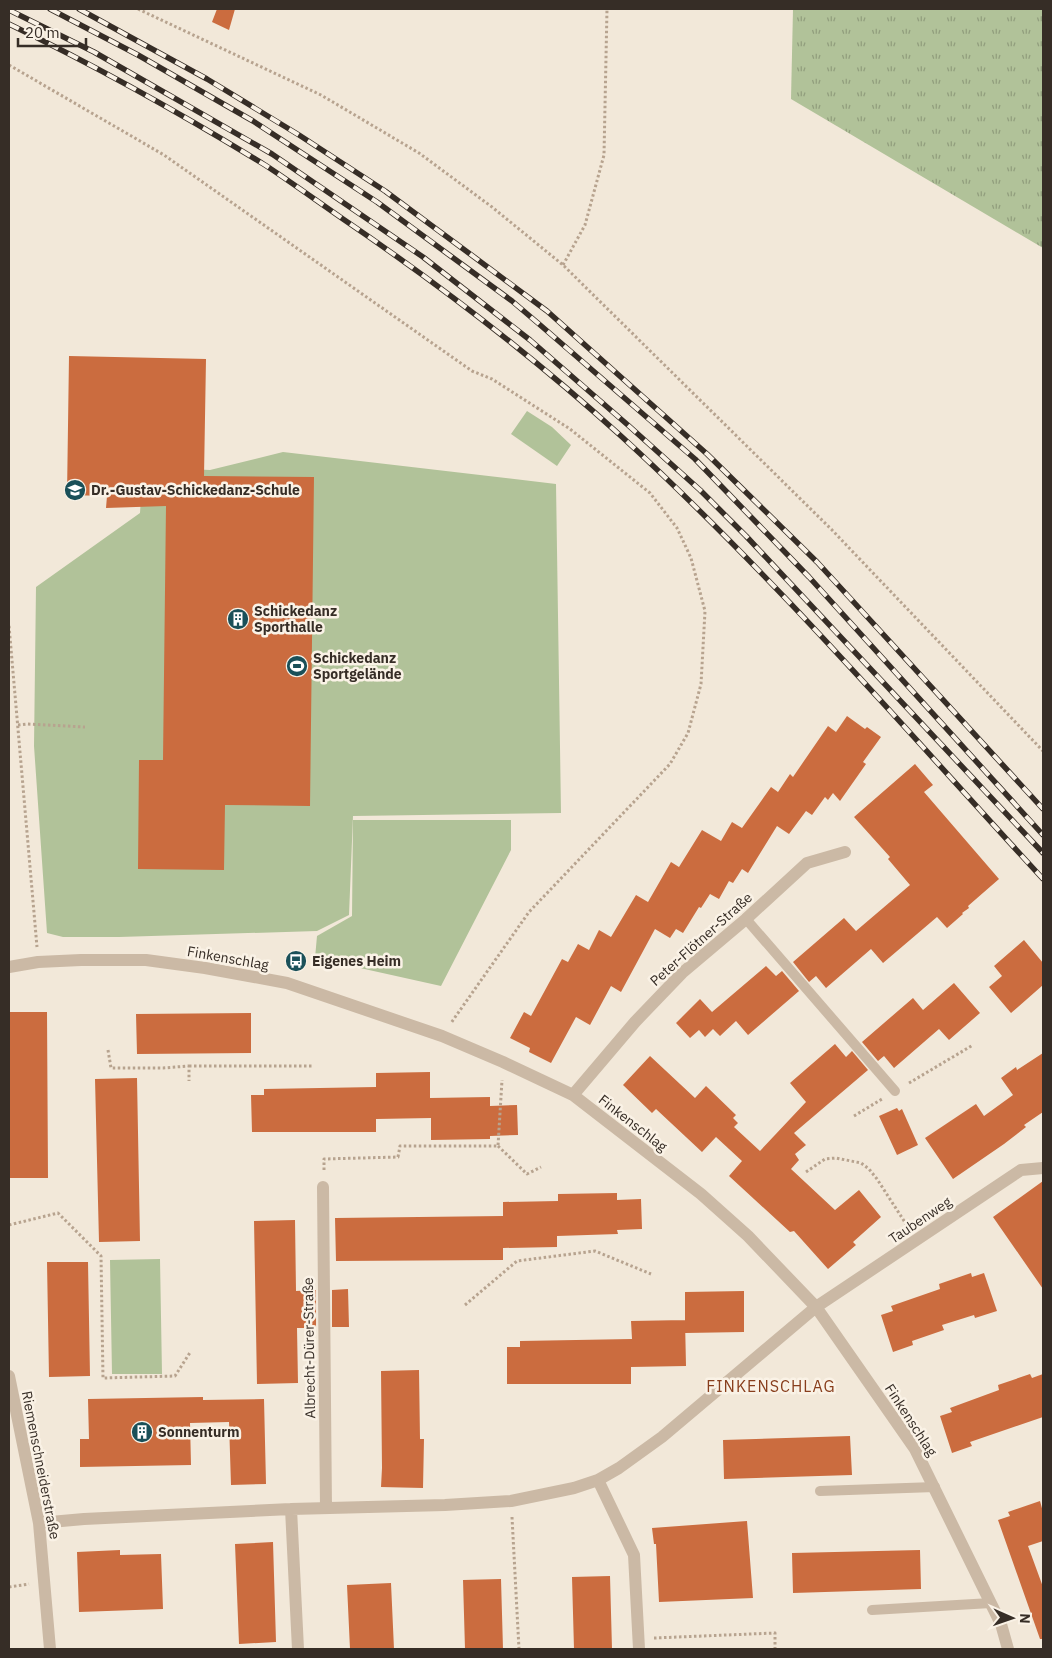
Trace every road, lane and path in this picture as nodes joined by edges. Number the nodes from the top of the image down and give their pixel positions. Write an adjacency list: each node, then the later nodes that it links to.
1 (138, 9): 4 (path)
2 (607, 9): 4 (path)
3 (9, 65): 13 (path)
4 (563, 265): 8 (path)
5 (9, 626): 6 (path)
6 (18, 725): 7 (path); 11 (path)
7 (85, 727)
8 (1043, 751)
9 (845, 852): 10 (street, Peter-Flötner-Straße)
10 (746, 919): 20 (lane); 21 (street, Peter-Flötner-Straße)
11 (38, 962): 12 (street, Finkenschlag); 13 (street, Finkenschlag)
12 (9, 967)
13 (442, 1036): 16 (street, Finkenschlag)
14 (973, 1045): 20 (path)
15 (108, 1050): 17 (path)
16 (503, 1062): 21 (street, Finkenschlag); 23 (path)
17 (188, 1066): 18 (path); 19 (path)
18 (314, 1066)
19 (189, 1081)
20 (895, 1091): 22 (path)
21 (573, 1095): 32 (street, Finkenschlag)
22 (854, 1116)
23 (498, 1146): 24 (path); 27 (path)
24 (541, 1167)
25 (1043, 1168): 29 (street, Taubenweg)
26 (806, 1172): 29 (path)
27 (323, 1188): 39 (street, Albrecht-Dürer-Straße)
28 (9, 1225): 33 (path)
29 (916, 1240): 32 (street, Taubenweg)
30 (651, 1274): 31 (path)
31 (465, 1305)
32 (816, 1307): 35 (street); 36 (street, Finkenschlag)
33 (191, 1351)
34 (9, 1376): 41 (street, Riemenschneiderstraße)
35 (598, 1480): 38 (street); 44 (street)
36 (935, 1488): 37 (lane); 42 (street, Finkenschlag)
37 (820, 1491)
38 (511, 1501): 39 (street); 47 (path)
39 (326, 1508): 40 (street)
40 (292, 1509): 41 (street); 46 (street)
41 (39, 1523): 45 (street, Riemenschneiderstraße)
42 (991, 1603): 43 (lane); 49 (street, Finkenschlag)
43 (872, 1610)
44 (639, 1644): 48 (path)
45 (50, 1649)
46 (298, 1649)
47 (519, 1649)
48 (776, 1649)
49 (1008, 1649)

